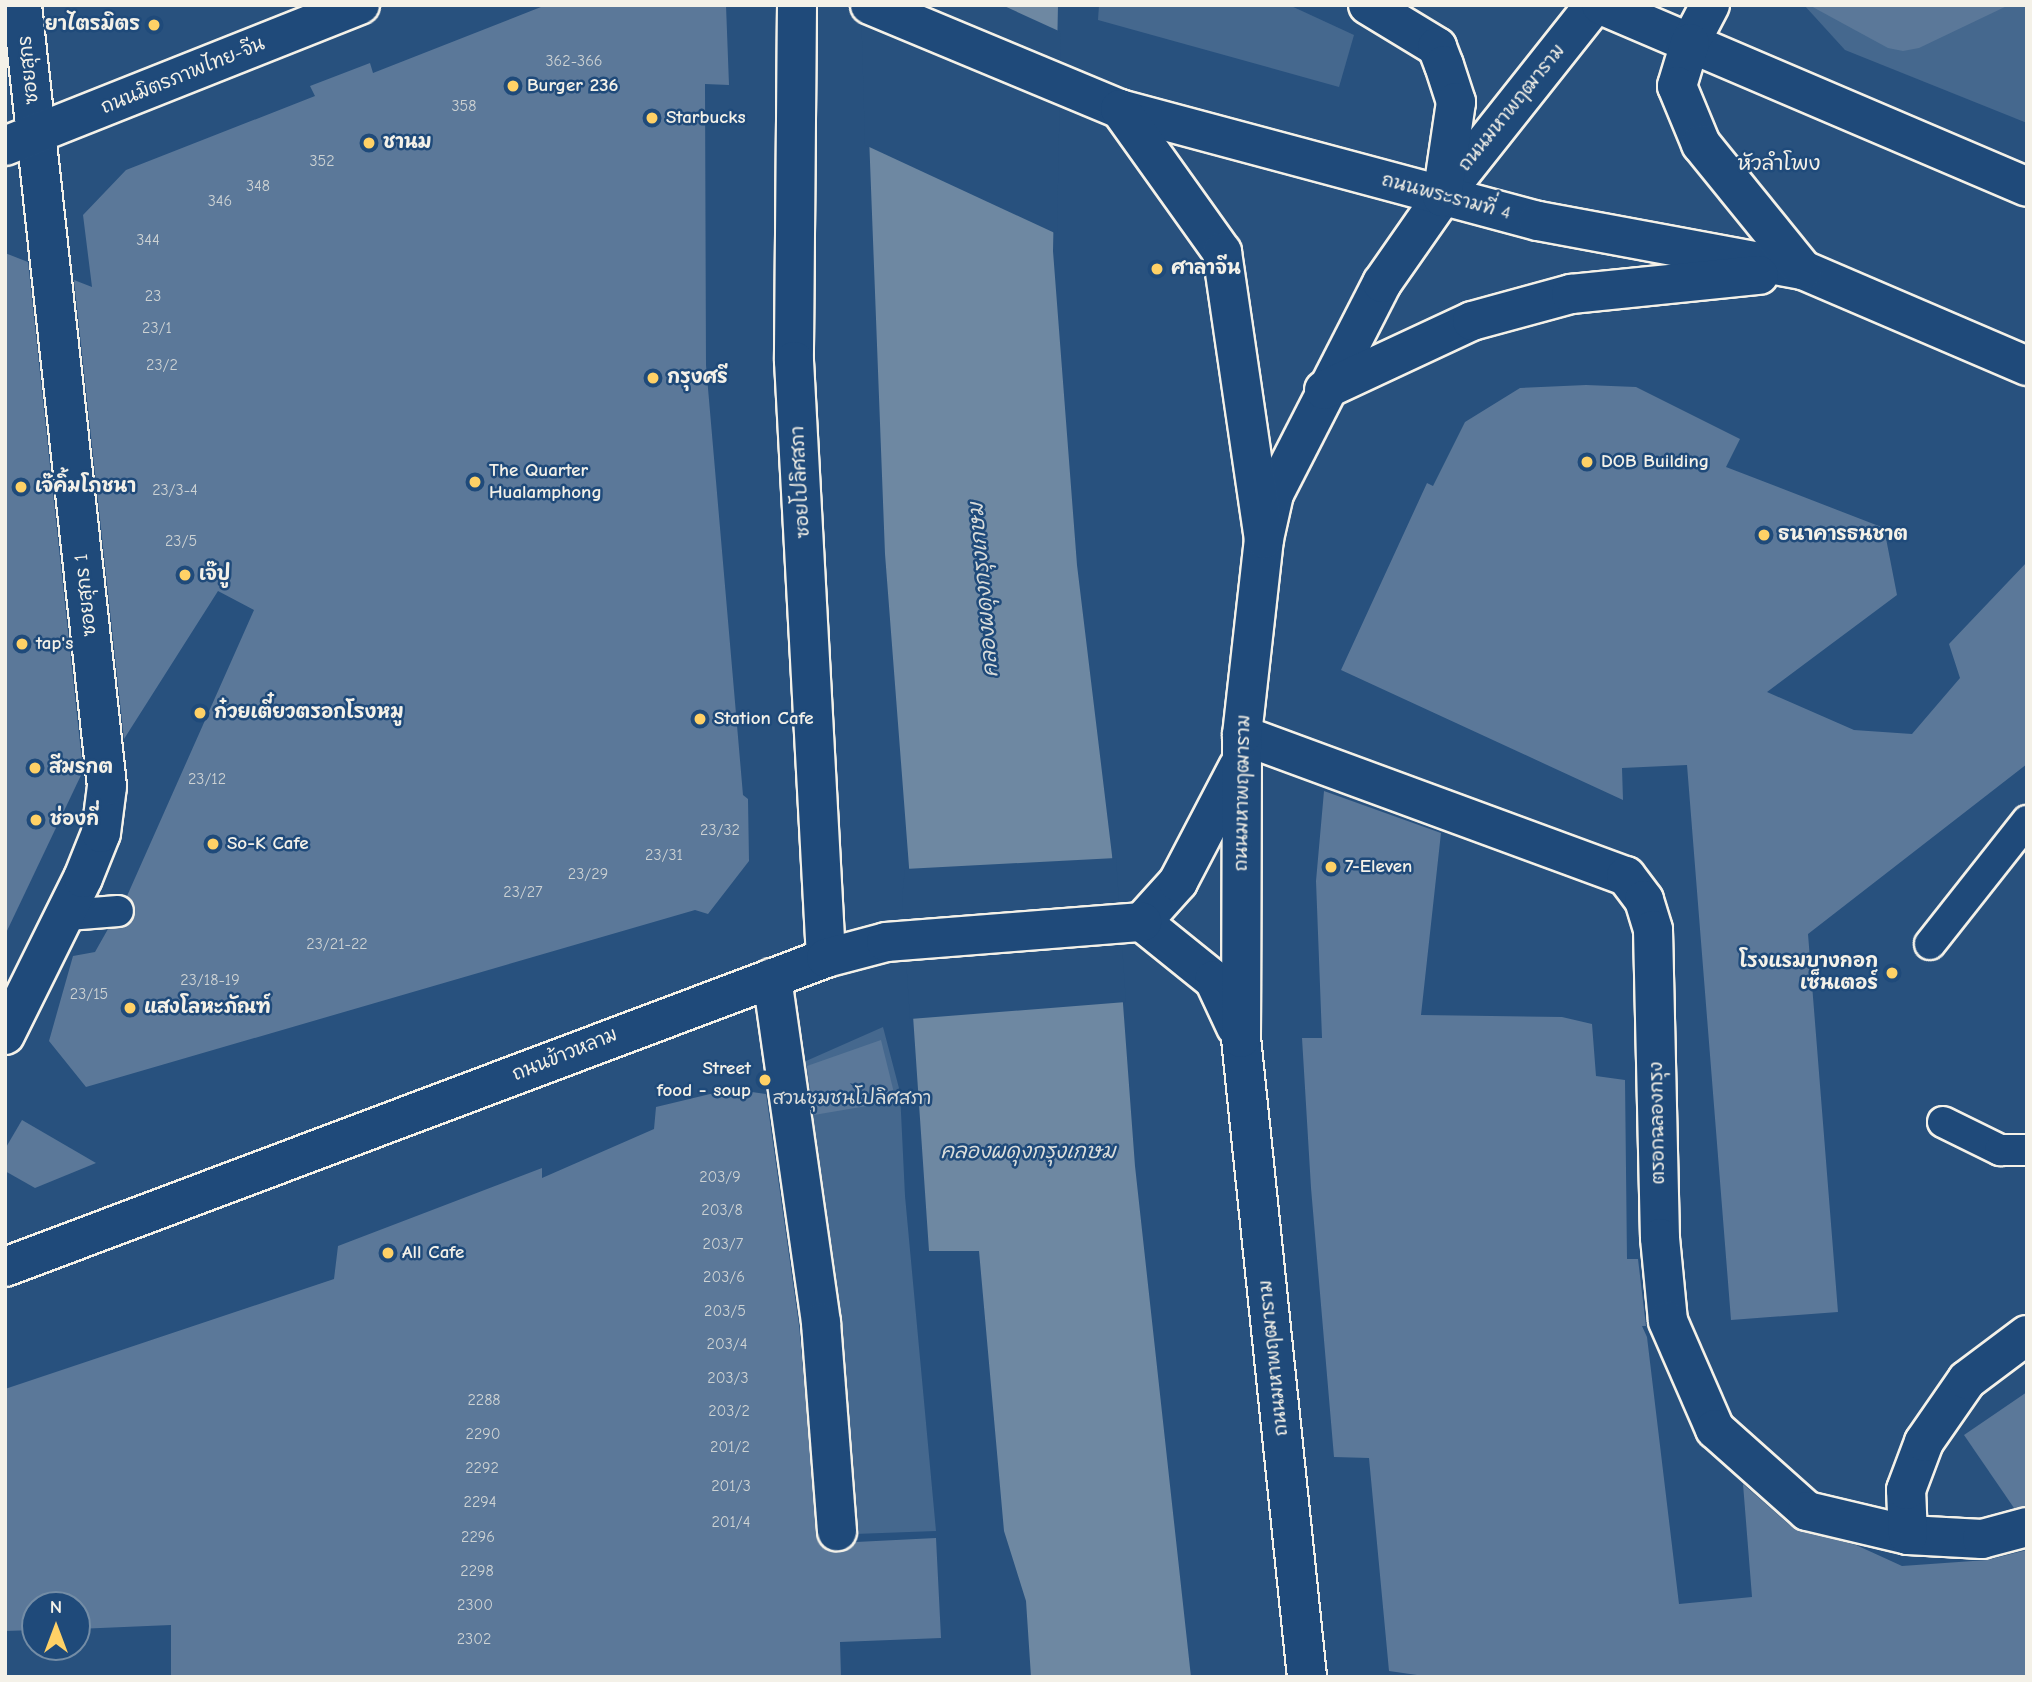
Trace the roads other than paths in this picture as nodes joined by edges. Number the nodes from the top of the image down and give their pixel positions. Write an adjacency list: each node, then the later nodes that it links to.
1 (22, 5): 11 (street, ซอยสุกร)
2 (360, 5): 11 (street, ถนนมิตรภาพไทย-จีน)
3 (797, 5): 24 (street, ซอยโปลิศสภา)
4 (870, 5): 10 (street, ถนนพระรามที่ 4)
5 (1367, 5): 13 (street)
6 (1594, 5): 13 (street, ถนนมหาพฤฒาราม)
7 (1601, 5): 9 (street)
8 (1710, 5): 9 (street)
9 (1690, 43): 12 (street); 14 (street)
10 (1120, 109): 13 (street, ถนนพระรามที่ 4); 17 (street)
11 (20, 141): 21 (street, ซอยสุกร 1)
12 (2027, 187)
13 (1441, 197): 14 (street, ถนนพระรามที่ 4); 16 (street, ถนนมหาพฤฒาราม)
14 (1802, 270): 15 (street, ถนนพระรามที่ 4); 16 (street)
15 (2027, 366)
16 (1324, 390): 17 (street, ถนนมหาพฤฒาราม)
17 (1264, 539): 18 (street, ถนนมหาพฤฒาราม)
18 (1242, 747): 22 (street); 27 (street, ถนนมหาพฤฒาราม); 34 (street, ตรอกฉลองกรุง)
19 (2027, 821): 23 (lane)
20 (118, 911): 21 (lane)
21 (68, 915): 26 (street, ซอยสุกร 1)
22 (1142, 922): 24 (street, ถนนข้าวหลาม); 27 (street)
23 (1930, 944)
24 (826, 958): 25 (street, ถนนข้าวหลาม)
25 (772, 978): 30 (street, ถนนข้าวหลาม); 33 (street)
26 (5, 1035)
27 (1241, 1038): 35 (street, ถนนมหาพฤฒาราม)
28 (1943, 1122): 29 (lane)
29 (2027, 1150)
30 (5, 1266)
31 (2027, 1335): 34 (street)
32 (2027, 1527): 34 (street, ตรอกฉลองกรุง)
33 (837, 1531)
34 (1908, 1535)
35 (1307, 1677)

